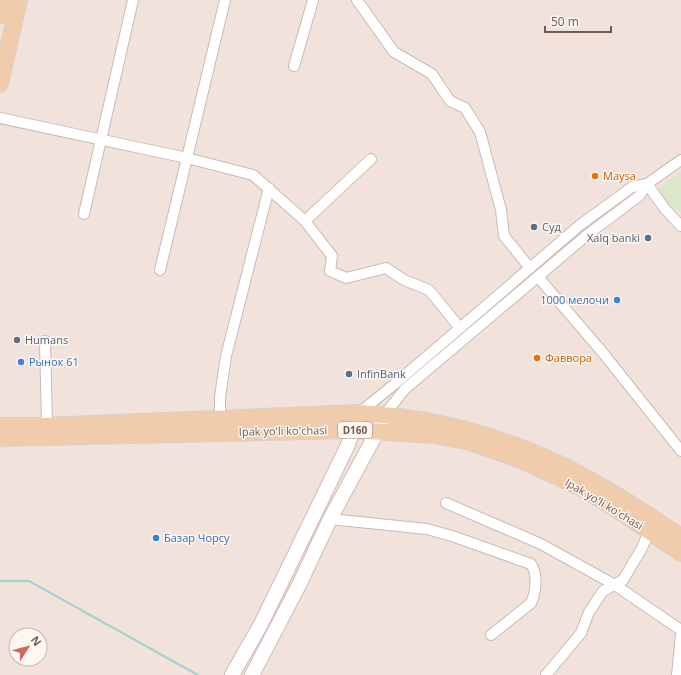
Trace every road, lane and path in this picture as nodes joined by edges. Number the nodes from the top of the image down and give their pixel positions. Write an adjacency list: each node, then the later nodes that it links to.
1 (3, 0): 7 (main road)
2 (19, 0): 9 (main road)
3 (134, 0): 11 (street)
4 (225, 0): 12 (street)
5 (313, 0): 8 (street)
6 (357, 0): 20 (street)
7 (0, 15)
8 (294, 66)
9 (0, 84)
10 (0, 118): 11 (street)
11 (100, 140): 12 (street); 17 (street)
12 (187, 158): 16 (street); 21 (street)
13 (371, 159): 18 (street)
14 (681, 160): 15 (street)
15 (647, 184): 19 (street); 20 (street); 22 (street)
16 (269, 188): 18 (street); 27 (street)
17 (84, 214)
18 (305, 221): 23 (street)
19 (681, 226)
20 (530, 268): 23 (street)
21 (160, 270)
22 (538, 277): 26 (street); 33 (street)
23 (460, 328): 25 (street)
24 (45, 341): 28 (street)
25 (359, 412): 26 (main road, Ipak yo'li ko'chasi / D160); 27 (main road, Ipak yo'li ko'chasi / D160); 30 (main road)
26 (385, 414): 31 (main road); 37 (main road, Ipak yo'li ko'chasi / D160)
27 (220, 418): 28 (main road, Ipak yo'li ko'chasi / D160)
28 (47, 425): 29 (main road, Ipak yo'li ko'chasi / D160)
29 (0, 426)
30 (352, 430): 31 (main road, Ipak yo'li ko'chasi / D160); 32 (main road, Ipak yo'li ko'chasi / D160); 43 (main road)
31 (379, 431): 35 (main road); 36 (main road, Ipak yo'li ko'chasi / D160)
32 (0, 438)
33 (681, 451)
34 (446, 503): 39 (street)
35 (330, 519): 41 (street); 44 (main road)
36 (649, 531): 38 (main road, Ipak yo'li ko'chasi / D160); 39 (street)
37 (681, 537)
38 (681, 553)
39 (615, 585): 40 (street); 45 (street)
40 (681, 630)
41 (491, 635)
42 (681, 635): 46 (street)
43 (232, 675)
44 (252, 675)
45 (546, 675)
46 (677, 675)

